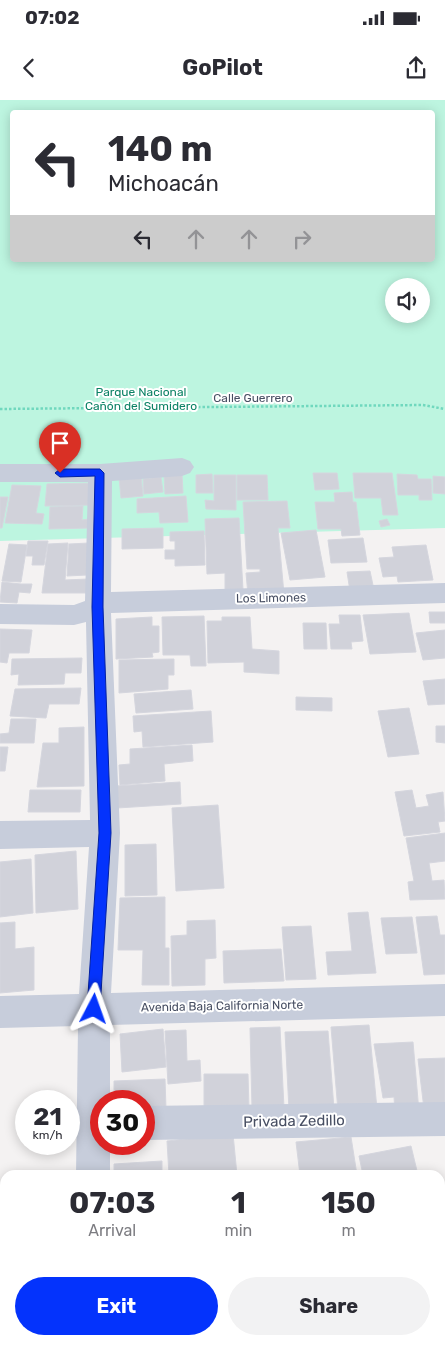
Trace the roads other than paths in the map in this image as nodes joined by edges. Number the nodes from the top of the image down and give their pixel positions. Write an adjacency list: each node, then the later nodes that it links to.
1 (182, 467): 3 (street)
2 (0, 473): 3 (street)
3 (100, 473): 5 (street)
4 (445, 594): 5 (street, Los Limones)
5 (98, 607): 6 (street, Los Limones); 7 (street)
6 (0, 614)
7 (105, 833): 8 (street); 10 (street)
8 (0, 835)
9 (445, 1000): 10 (street, Avenida Baja California Norte)
10 (94, 1009): 11 (street, Avenida Baja California Norte); 12 (street)
11 (0, 1012)
12 (97, 1090)
13 (445, 1119): 14 (street, Privada Zedillo)
14 (155, 1124)
15 (95, 1155): 16 (street)
16 (93, 1170)

